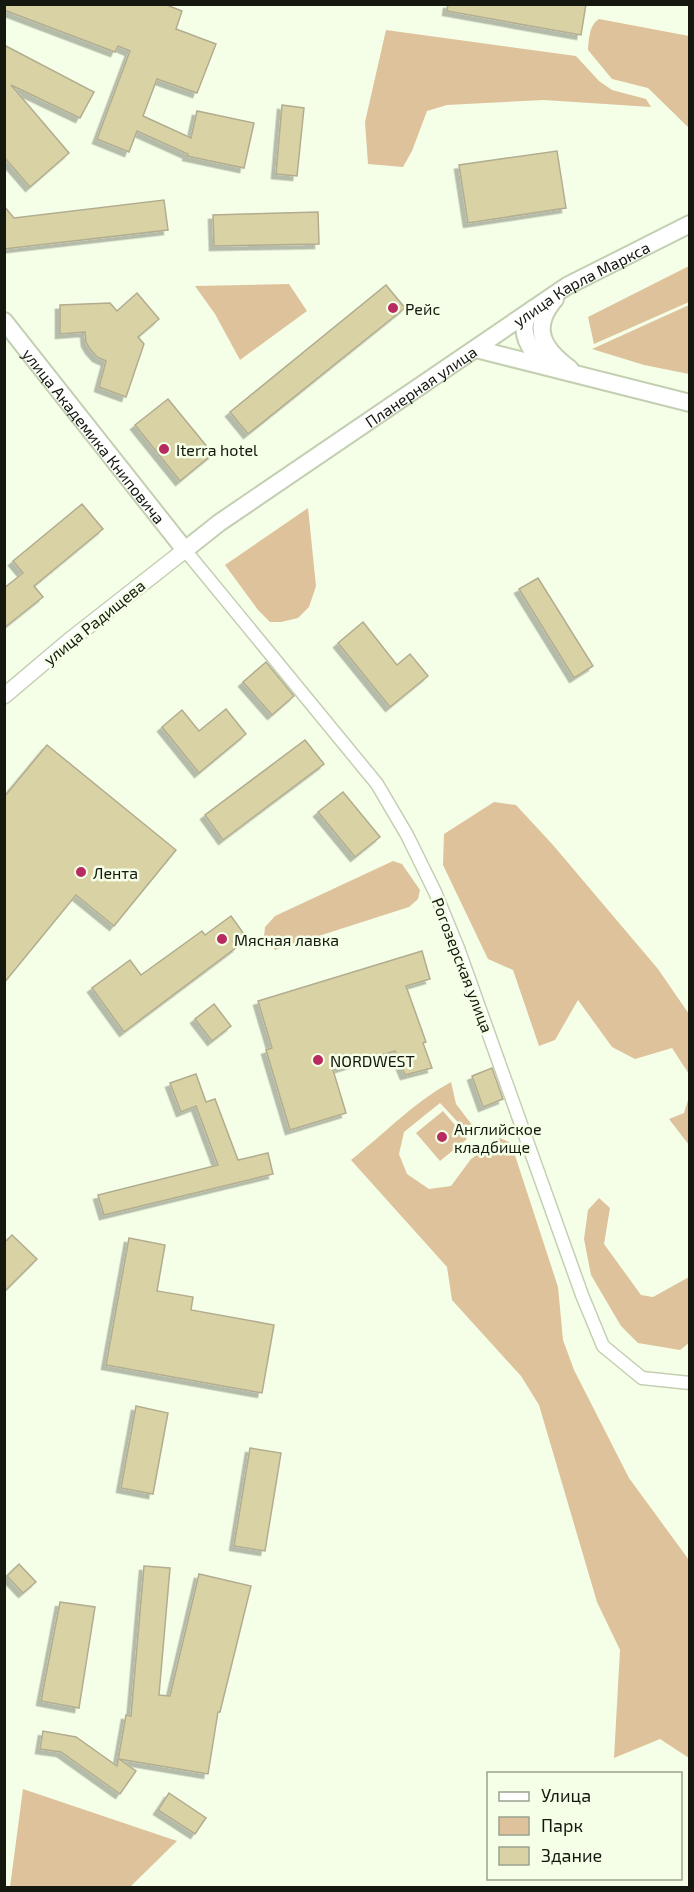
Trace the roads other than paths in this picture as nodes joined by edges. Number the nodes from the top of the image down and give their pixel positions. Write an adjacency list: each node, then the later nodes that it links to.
1 (690, 224): 2 (main road, улица Карла Маркса)
2 (567, 286): 3 (main road, улица Карла Маркса); 7 (main road)
3 (532, 310): 5 (main road, улица Карла Маркса); 6 (main road)
4 (4, 321): 9 (main road, улица Академика Книповича)
5 (476, 349): 6 (main road, Планерная улица); 9 (main road, Планерная улица)
6 (555, 368): 7 (main road, Планерная улица)
7 (575, 373): 8 (main road, Планерная улица)
8 (690, 403)
9 (185, 550): 10 (street, улица Радищева); 11 (street, Рогозерская улица)
10 (4, 696)
11 (690, 1383)

